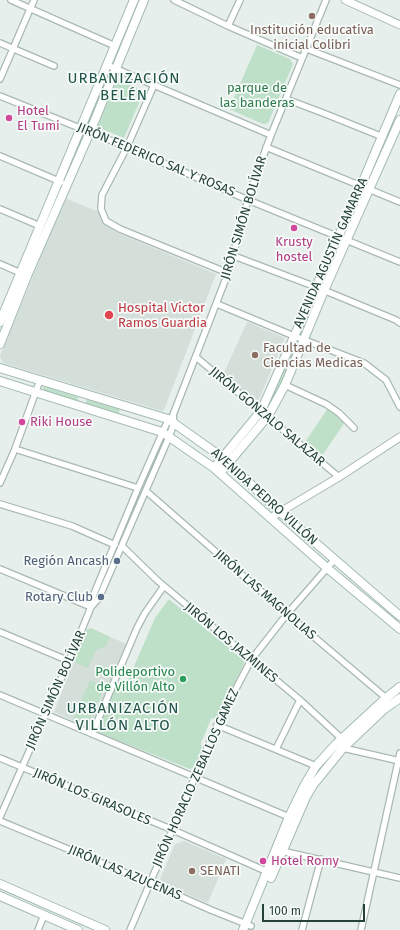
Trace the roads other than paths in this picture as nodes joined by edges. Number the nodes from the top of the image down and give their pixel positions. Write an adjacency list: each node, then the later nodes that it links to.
1 (11, 0): 9 (street)
2 (34, 0): 9 (street)
3 (134, 0): 8 (street); 13 (main road)
4 (174, 0): 11 (street)
5 (240, 0): 11 (street)
6 (326, 0): 15 (street, JIRÓN SIMÓN BOLÍVAR)
7 (345, 0): 10 (street)
8 (143, 2): 19 (main road)
9 (30, 8): 13 (street); 14 (street)
10 (400, 25)
11 (228, 26): 16 (street)
12 (0, 43): 14 (street)
13 (115, 46): 17 (main road)
14 (12, 49): 18 (street); 20 (street)
15 (307, 49): 16 (street, JIRÓN SIMÓN BOLÍVAR); 22 (street)
16 (302, 58): 25 (street, JIRÓN SIMÓN BOLÍVAR)
17 (107, 65): 19 (street); 27 (main road)
18 (54, 66)
19 (116, 69): 21 (street); 28 (main road)
20 (0, 79)
21 (154, 85): 29 (street); 31 (street)
22 (400, 85)
23 (400, 94): 30 (main road, AVENIDA AGUSTÍN GAMARRA)
24 (0, 96): 27 (street, JIRÓN FEDERICO SAL Y ROSAS)
25 (286, 100): 29 (street, JIRÓN SIMÓN BOLÍVAR); 30 (street)
26 (399, 123): 36 (main road, AVENIDA AGUSTÍN GAMARRA)
27 (81, 128): 28 (street, JIRÓN FEDERICO SAL Y ROSAS); 34 (main road)
28 (90, 132): 31 (street, JIRÓN FEDERICO SAL Y ROSAS); 35 (main road)
29 (271, 135): 32 (street, JIRÓN SIMÓN BOLÍVAR)
30 (382, 137): 36 (main road, AVENIDA AGUSTÍN GAMARRA)
31 (127, 147): 37 (street, JIRÓN FEDERICO SAL Y ROSAS); 46 (street)
32 (266, 147): 36 (street); 37 (street, JIRÓN SIMÓN BOLÍVAR)
33 (0, 156): 34 (street)
34 (59, 181): 35 (street); 40 (main road)
35 (67, 185): 45 (main road)
36 (365, 188): 38 (street); 41 (main road, AVENIDA AGUSTÍN GAMARRA)
37 (248, 200): 41 (street, JIRÓN FEDERICO SAL Y ROSAS); 42 (street, JIRÓN SIMÓN BOLÍVAR)
38 (400, 202)
39 (0, 209): 40 (street)
40 (40, 226): 45 (main road)
41 (342, 238): 43 (street, JIRÓN FEDERICO SAL Y ROSAS); 47 (main road, AVENIDA AGUSTÍN GAMARRA); 48 (main road, AVENIDA AGUSTÍN GAMARRA)
42 (234, 256): 46 (street, JIRÓN SIMÓN BOLÍVAR); 47 (street)
43 (400, 262)
44 (0, 264): 45 (street)
45 (24, 274): 50 (main road); 54 (main road)
46 (228, 274): 49 (street, JIRÓN SIMÓN BOLÍVAR)
47 (316, 287): 48 (street); 52 (main road, AVENIDA AGUSTÍN GAMARRA)
48 (324, 290): 51 (street); 53 (main road, AVENIDA AGUSTÍN GAMARRA)
49 (217, 304): 52 (street); 55 (street, JIRÓN SIMÓN BOLÍVAR)
50 (0, 322)
51 (400, 322)
52 (294, 336): 53 (street); 65 (main road, AVENIDA AGUSTÍN GAMARRA)
53 (303, 340): 59 (main road, AVENIDA AGUSTÍN GAMARRA); 64 (street)
54 (0, 344)
55 (196, 357): 65 (street, JIRÓN GONZALO SALAZAR); 67 (street, JIRÓN SIMÓN BOLÍVAR)
56 (0, 368): 57 (main road, AVENIDA PEDRO VILLÓN)
57 (40, 380): 60 (street); 61 (main road, AVENIDA PEDRO VILLÓN)
58 (0, 381): 60 (main road, AVENIDA PEDRO VILLÓN)
59 (284, 385): 66 (main road, AVENIDA AGUSTÍN GAMARRA); 69 (street)
60 (36, 392): 63 (main road, AVENIDA PEDRO VILLÓN); 72 (street)
61 (85, 393): 62 (main road, AVENIDA PEDRO VILLÓN); 63 (main road)
62 (128, 406): 67 (main road, AVENIDA PEDRO VILLÓN); 68 (main road)
63 (81, 407): 68 (main road, AVENIDA PEDRO VILLÓN)
64 (400, 407)
65 (261, 411): 66 (street, JIRÓN GONZALO SALAZAR); 73 (main road, AVENIDA AGUSTÍN GAMARRA)
66 (268, 416): 74 (main road, AVENIDA AGUSTÍN GAMARRA); 76 (street, JIRÓN GONZALO SALAZAR)
67 (172, 419): 70 (street, JIRÓN SIMÓN BOLÍVAR); 73 (main road, AVENIDA PEDRO VILLÓN)
68 (124, 420): 70 (main road, AVENIDA PEDRO VILLÓN)
69 (354, 428)
70 (166, 435): 75 (main road, AVENIDA PEDRO VILLÓN); 78 (street, JIRÓN SIMÓN BOLÍVAR); 79 (street, JIRÓN SIMÓN BOLÍVAR)
71 (400, 437): 76 (street)
72 (15, 449): 77 (street); 78 (street)
73 (223, 458): 74 (main road, AVENIDA PEDRO VILLÓN); 75 (main road, AVENIDA AGUSTÍN GAMARRA)
74 (230, 464): 75 (main road, AVENIDA AGUSTÍN GAMARRA); 81 (main road, AVENIDA PEDRO VILLÓN)
75 (217, 471): 82 (main road, AVENIDA PEDRO VILLÓN)
76 (339, 477): 81 (street)
77 (0, 483)
78 (138, 488): 83 (street, JIRÓN SIMÓN BOLÍVAR)
79 (146, 491): 84 (street, JIRÓN SIMÓN BOLÍVAR); 90 (street, JIRÓN LAS MAGNOLIAS)
80 (0, 504): 83 (street)
81 (280, 512): 82 (street); 85 (main road, AVENIDA PEDRO VILLÓN)
82 (270, 518): 86 (main road, AVENIDA PEDRO VILLÓN)
83 (115, 546): 89 (street, JIRÓN SIMÓN BOLÍVAR)
84 (122, 546): 88 (street, JIRÓN LOS JAZMINES); 89 (street, JIRÓN SIMÓN BOLÍVAR)
85 (335, 559): 86 (street, JIRÓN HORACIO ZEBALLOS GAMEZ); 91 (main road, AVENIDA PEDRO VILLÓN)
86 (327, 568): 90 (street, JIRÓN HORACIO ZEBALLOS GAMEZ); 92 (main road, AVENIDA PEDRO VILLÓN)
87 (0, 569): 89 (street)
88 (164, 586): 94 (street, JIRÓN LOS JAZMINES); 103 (street)
89 (91, 607): 95 (street, JIRÓN SIMÓN BOLÍVAR)
90 (287, 614): 94 (street, JIRÓN HORACIO ZEBALLOS GAMEZ); 98 (street, JIRÓN LAS MAGNOLIAS)
91 (400, 616)
92 (400, 629)
93 (0, 632): 95 (street)
94 (251, 660): 100 (street, JIRÓN LOS JAZMINES); 102 (street, JIRÓN HORACIO ZEBALLOS GAMEZ)
95 (69, 661): 101 (street, JIRÓN SIMÓN BOLÍVAR)
96 (400, 688): 98 (main road)
97 (0, 695): 101 (street)
98 (386, 698): 104 (main road)
99 (400, 698): 105 (main road)
100 (300, 700): 104 (street, JIRÓN LOS JAZMINES); 106 (street)
101 (46, 715): 103 (street); 111 (street, JIRÓN SIMÓN BOLÍVAR)
102 (217, 725): 106 (street); 112 (street, JIRÓN HORACIO ZEBALLOS GAMEZ)
103 (92, 734): 112 (street)
104 (342, 739): 110 (main road)
105 (343, 748): 109 (street); 117 (main road)
106 (276, 749): 110 (street)
107 (400, 753): 109 (street)
108 (0, 758): 111 (street, JIRÓN LOS GIRASOLES)
109 (399, 760): 119 (street)
110 (316, 766): 114 (main road)
111 (21, 767): 113 (street, JIRÓN SIMÓN BOLÍVAR); 116 (street, JIRÓN LOS GIRASOLES)
112 (195, 777): 114 (street); 116 (street, JIRÓN HORACIO ZEBALLOS GAMEZ)
113 (0, 817)
114 (289, 817): 120 (main road)
115 (0, 821): 122 (street, JIRÓN LAS AZUCENAS)
116 (172, 830): 120 (street, JIRÓN LOS GIRASOLES); 122 (street, JIRÓN HORACIO ZEBALLOS GAMEZ)
117 (282, 851): 118 (street); 120 (main road)
118 (320, 859): 119 (street); 132 (street)
119 (374, 871): 121 (street); 133 (street)
120 (270, 873): 127 (main road)
121 (400, 878)
122 (150, 883): 127 (street, JIRÓN LAS AZUCENAS); 131 (street, JIRÓN HORACIO ZEBALLOS GAMEZ)
123 (0, 884): 126 (main road)
124 (0, 896): 125 (main road)
125 (44, 915): 128 (street); 129 (main road)
126 (84, 921): 129 (street); 130 (main road)
127 (247, 927)
128 (38, 930)
129 (79, 930)
130 (106, 930)
131 (130, 930)
132 (302, 930)
133 (361, 930)

